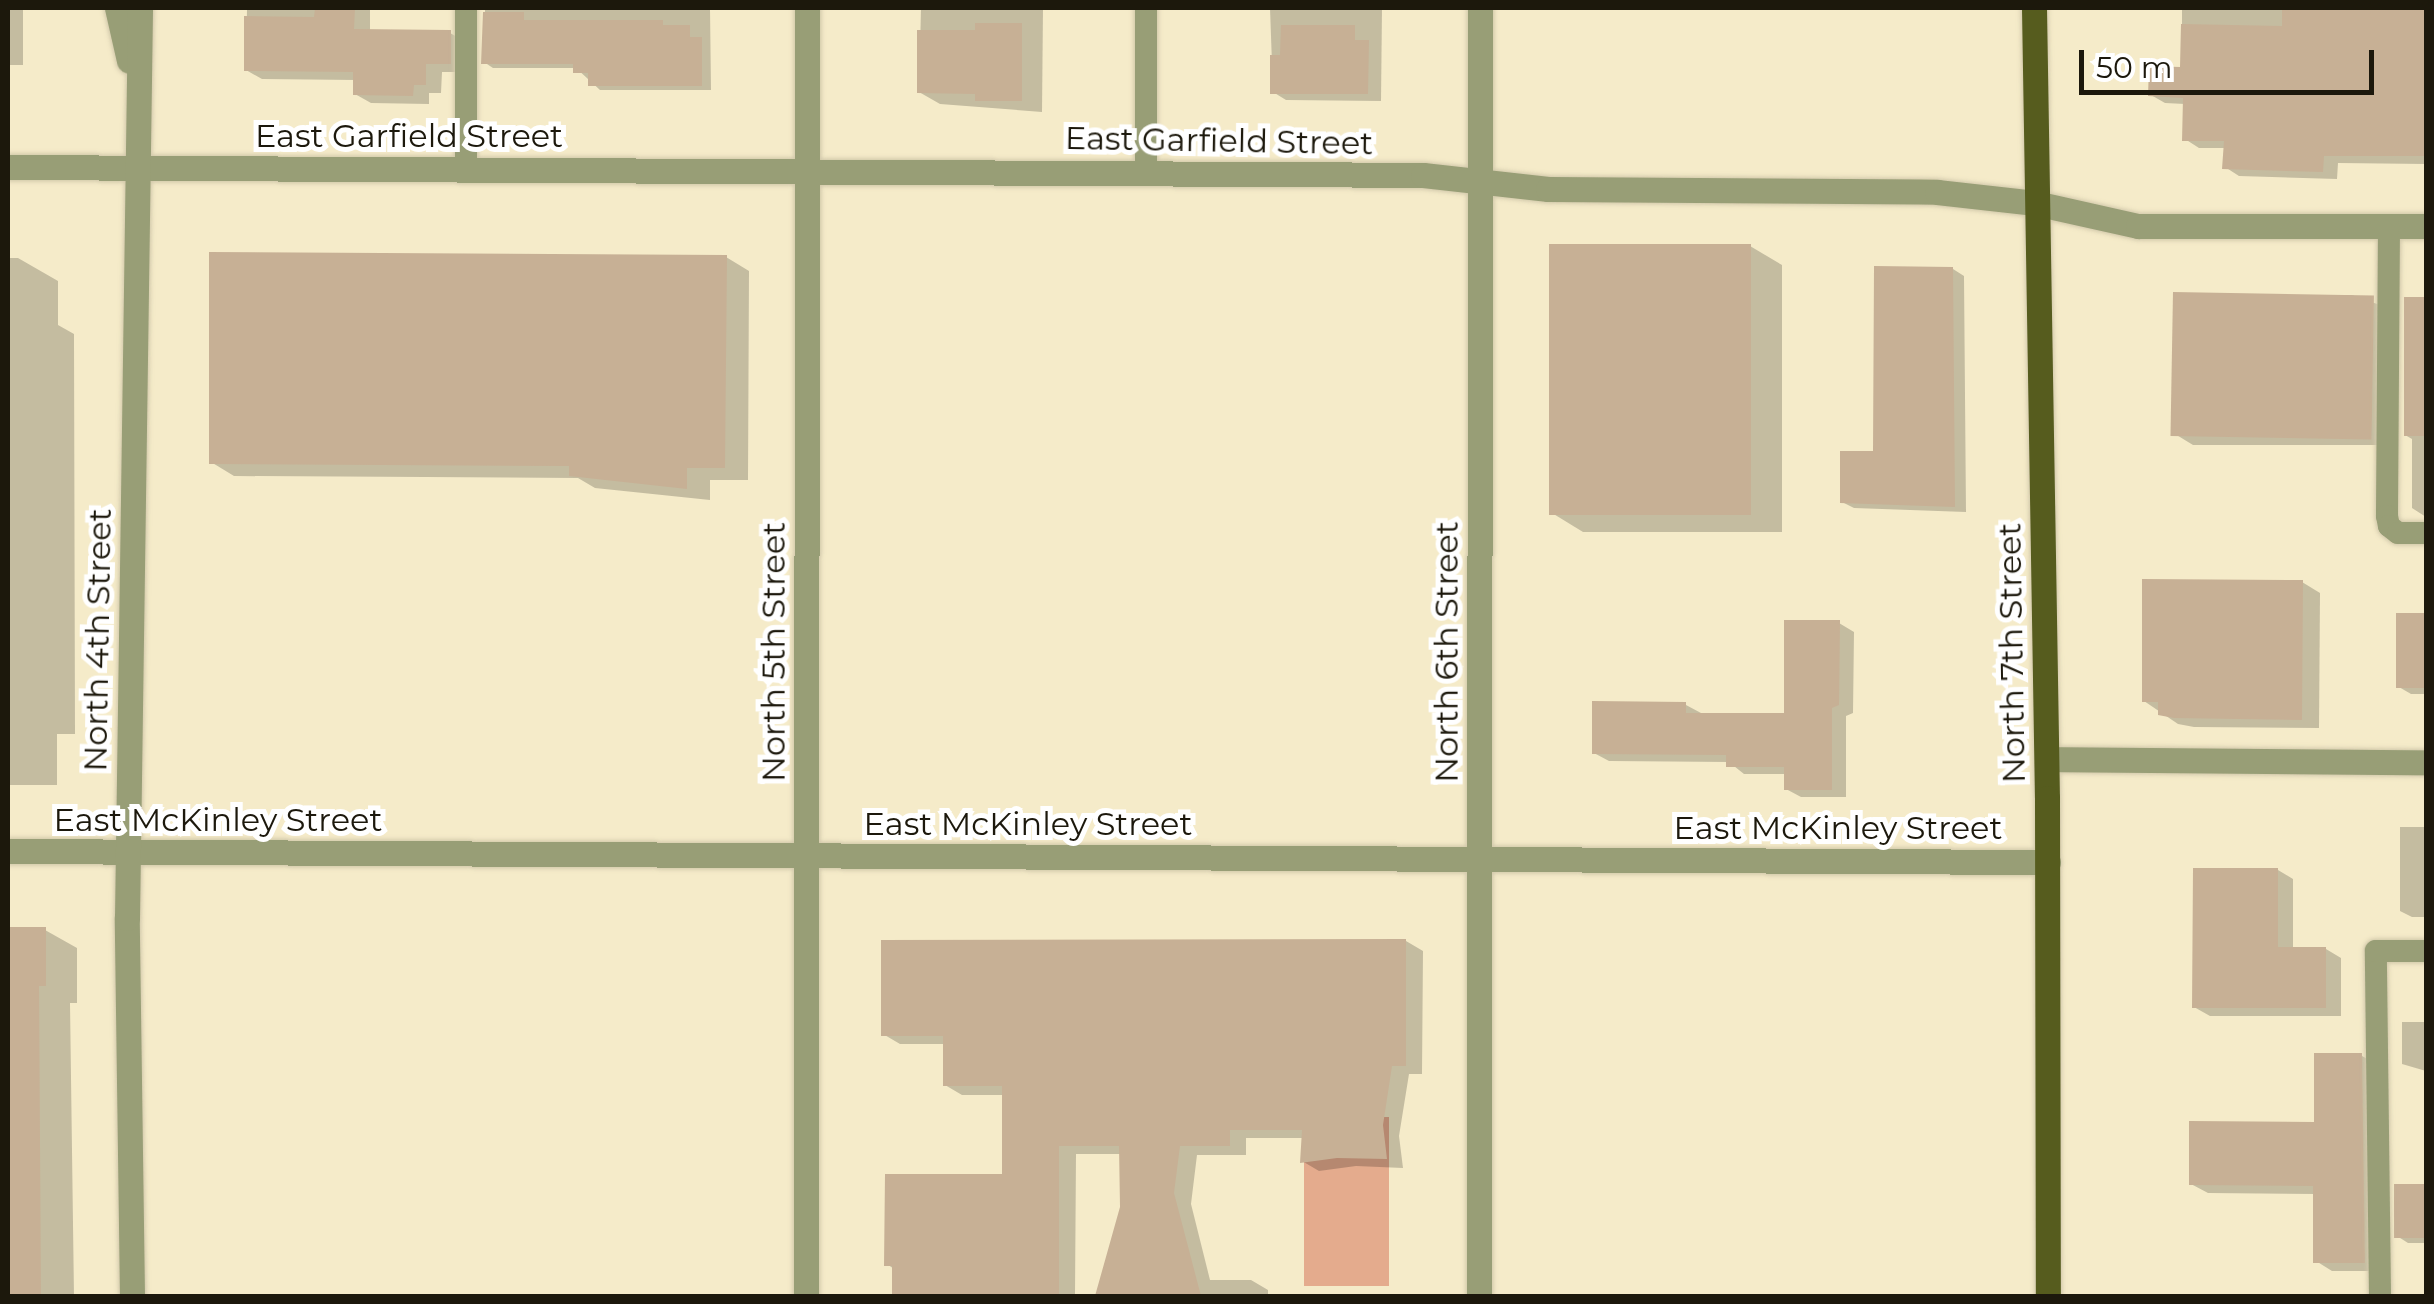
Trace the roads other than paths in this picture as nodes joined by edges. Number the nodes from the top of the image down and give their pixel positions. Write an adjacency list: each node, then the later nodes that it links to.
1 (117, 8): 8 (street, North 4th Street)
2 (140, 8): 8 (street, North 4th Street)
3 (466, 8): 11 (lane)
4 (808, 8): 12 (street, North 5th Street)
5 (1146, 8): 13 (lane)
6 (1480, 8): 14 (street, North 6th Street)
7 (2034, 8): 15 (main road, North 7th Street)
8 (138, 106): 10 (street, North 4th Street)
9 (8, 167): 10 (street, East Garfield Street)
10 (136, 168): 11 (street, East Garfield Street); 22 (street, North 4th Street)
11 (466, 168): 12 (street, East Garfield Street)
12 (807, 170): 13 (street, East Garfield Street); 23 (street, North 5th Street)
13 (1146, 172): 14 (street, East Garfield Street)
14 (1480, 182): 15 (street, East Garfield Street); 24 (street, North 6th Street)
15 (2036, 203): 16 (street, East Garfield Street); 19 (main road, North 7th Street)
16 (2389, 226): 17 (street, East Garfield Street); 18 (lane)
17 (2426, 226)
18 (2426, 533)
19 (2047, 760): 20 (street); 25 (main road, North 7th Street)
20 (2426, 762)
21 (8, 851): 22 (street, East McKinley Street)
22 (128, 852): 23 (street, East McKinley Street); 27 (street, North 4th Street)
23 (807, 856): 24 (street, East McKinley Street); 28 (street, North 5th Street)
24 (1479, 859): 25 (street, East McKinley Street); 29 (street, North 6th Street)
25 (2048, 862): 30 (main road, North 7th Street)
26 (2426, 951): 31 (lane)
27 (132, 1296)
28 (806, 1296)
29 (1479, 1296)
30 (2048, 1296)
31 (2380, 1296)

